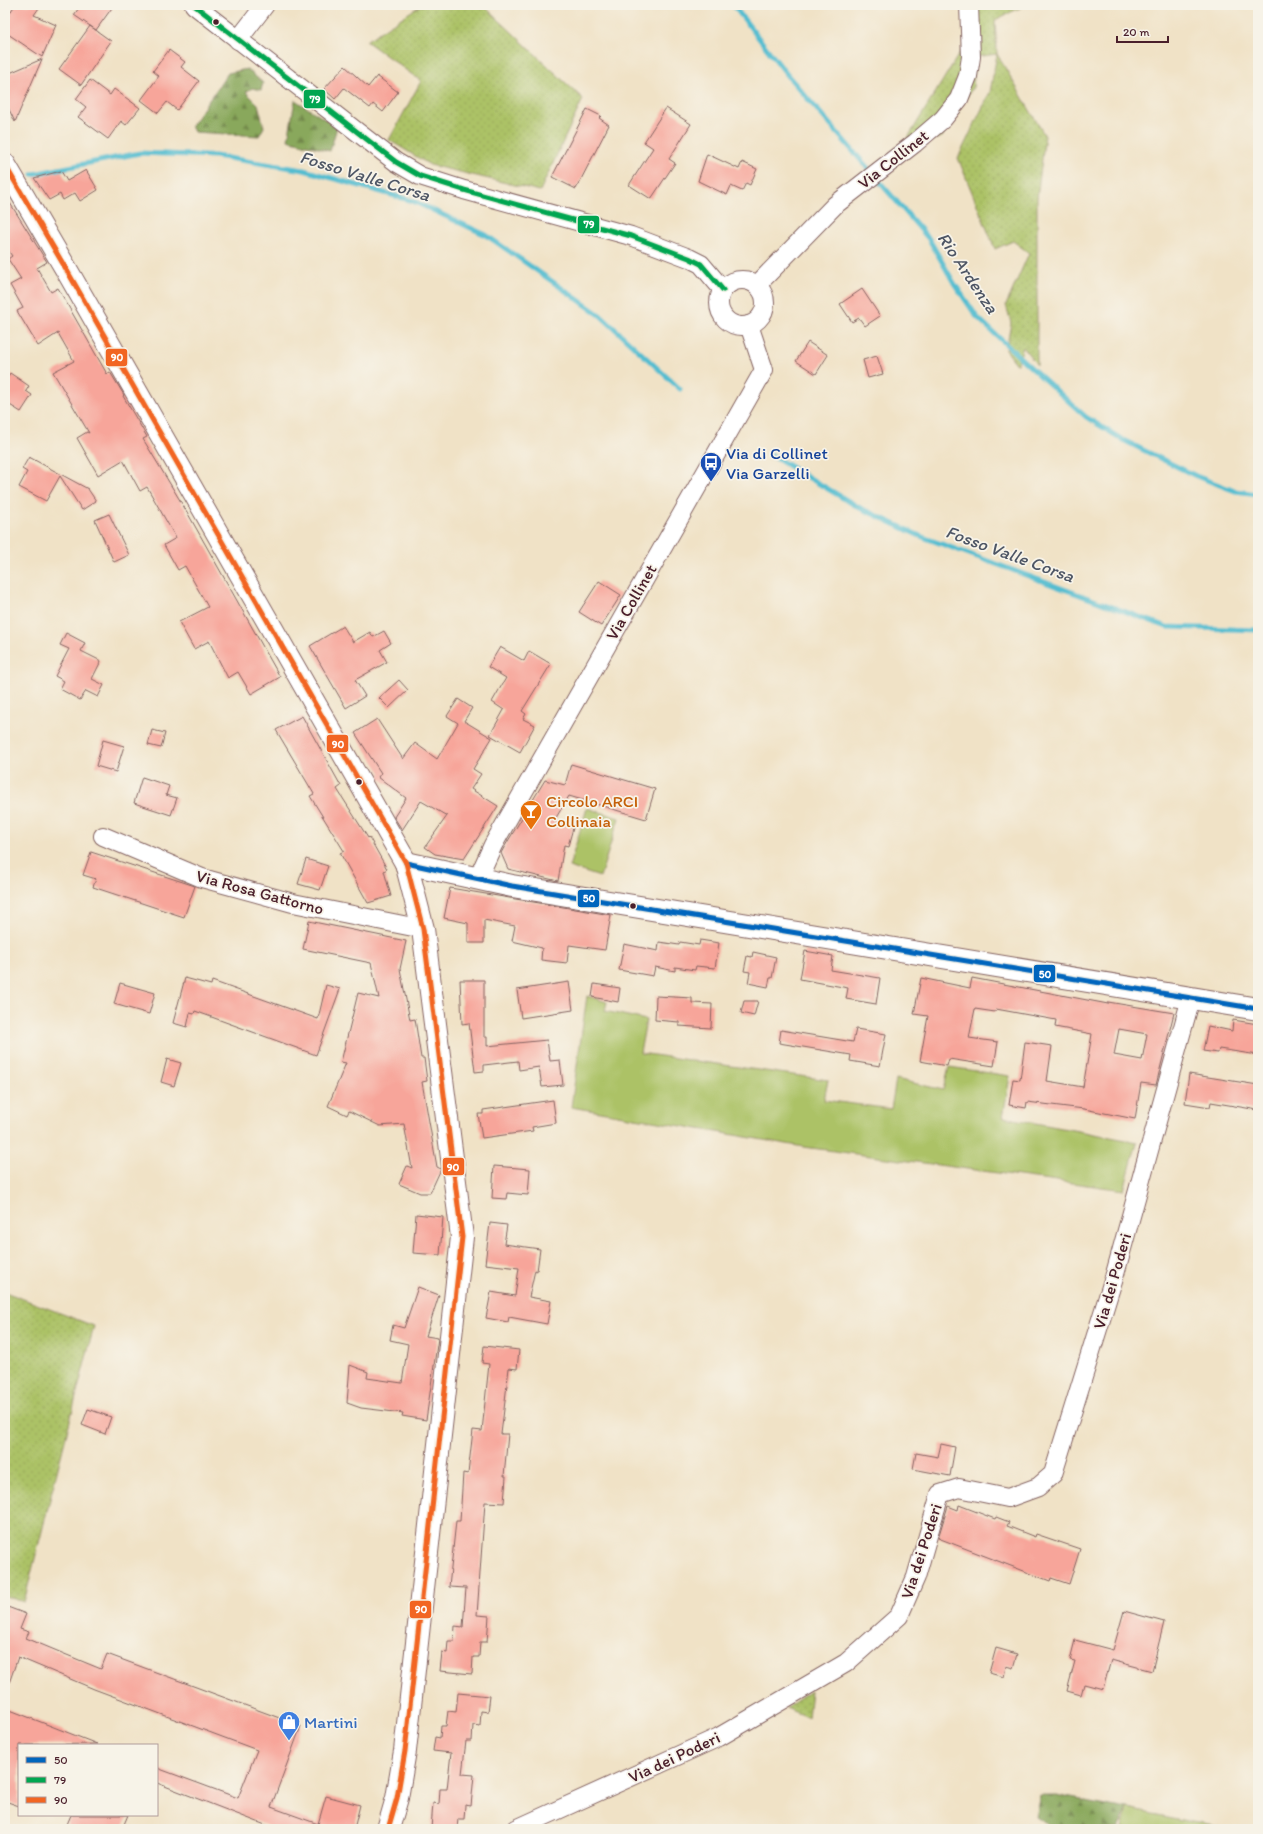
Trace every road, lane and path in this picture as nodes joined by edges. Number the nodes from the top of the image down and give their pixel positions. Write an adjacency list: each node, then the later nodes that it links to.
1 (194, 5): 4 (street)
2 (265, 5): 4 (street)
3 (969, 5): 6 (street, Via Collinet)
4 (238, 40): 7 (street)
5 (5, 165): 10 (main road)
6 (758, 285): 7 (street); 8 (street)
7 (723, 290): 8 (street)
8 (749, 325): 11 (street, Via Collinet)
9 (103, 836): 12 (street, Via Rosa Gattorno)
10 (406, 863): 11 (main road); 12 (main road)
11 (478, 878): 13 (main road)
12 (423, 929): 15 (main road)
13 (1191, 998): 14 (main road); 16 (street, Via dei Poderi)
14 (1258, 1009)
15 (388, 1829)
16 (516, 1829)

